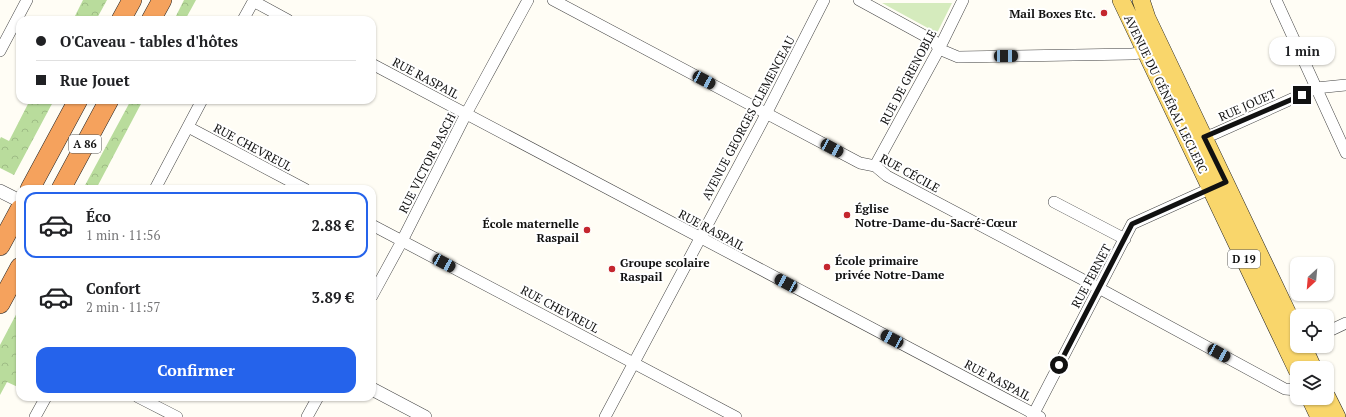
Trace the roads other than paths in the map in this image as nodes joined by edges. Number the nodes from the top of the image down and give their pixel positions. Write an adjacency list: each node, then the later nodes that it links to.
1 (27, 0): 13 (street)
2 (132, 0): 14 (highway)
3 (162, 0): 15 (highway)
4 (528, 0): 29 (street, RUE VICTOR BASCH)
5 (553, 0): 28 (street, RUE CÉCILE)
6 (824, 0): 28 (street, AVENUE GEORGES CLEMENCEAU)
7 (859, 0): 19 (street)
8 (963, 0): 19 (street, RUE DE GRENOBLE)
9 (1121, 0): 21 (main road, AVENUE DU GÉNÉRAL LECLERC / D 19)
10 (1141, 0): 32 (main road, AVENUE DU GÉNÉRAL LECLERC / D 19)
11 (1276, 0): 24 (street)
12 (253, 1): 16 (street); 17 (street)
13 (19, 16)
14 (123, 16)
15 (154, 16)
16 (245, 16)
17 (281, 16)
18 (16, 21): 20 (street)
19 (939, 49): 21 (street); 34 (street, RUE DE GRENOBLE)
20 (0, 51)
21 (1146, 52): 31 (main road, AVENUE DU GÉNÉRAL LECLERC / D 19)
22 (376, 66): 29 (street, RUE RASPAIL)
23 (1346, 84): 24 (street, RUE JOUET)
24 (1316, 88): 32 (street, RUE JOUET); 33 (street)
25 (76, 104): 35 (highway, A 86)
26 (107, 104): 36 (highway, A 86)
27 (200, 104): 30 (street)
28 (766, 113): 34 (street, RUE CÉCILE); 45 (street, AVENUE GEORGES CLEMENCEAU)
29 (466, 114): 45 (street, RUE RASPAIL); 47 (street, RUE VICTOR BASCH)
30 (188, 127): 37 (street); 38 (street, RUE CHEVREUL)
31 (1183, 128): 32 (street); 39 (main road, AVENUE DU GÉNÉRAL LECLERC / D 19)
32 (1204, 137): 39 (main road, AVENUE DU GÉNÉRAL LECLERC / D 19)
33 (1346, 152)
34 (875, 166): 50 (street, RUE CÉCILE)
35 (33, 185)
36 (63, 185)
37 (157, 185)
38 (297, 185)
39 (1218, 185): 46 (street, RUE FERNET); 53 (main road, AVENUE DU GÉNÉRAL LECLERC / D 19); 56 (main road, AVENUE DU GÉNÉRAL LECLERC / D 19)
40 (0, 190): 41 (street)
41 (16, 199)
42 (1054, 202): 46 (street)
43 (16, 216): 48 (highway)
44 (376, 227): 47 (street, RUE CHEVREUL)
45 (700, 238): 59 (street, AVENUE GEORGES CLEMENCEAU); 67 (street, RUE RASPAIL)
46 (1125, 239): 50 (street, RUE FERNET)
47 (402, 241): 51 (street, RUE VICTOR BASCH); 59 (street, RUE CHEVREUL)
48 (0, 246)
49 (16, 275): 52 (highway)
50 (1099, 288): 60 (street, RUE CÉCILE); 67 (street, RUE FERNET)
51 (376, 289)
52 (4, 298)
53 (1290, 320)
54 (1346, 323): 55 (street)
55 (1334, 329)
56 (1290, 335)
57 (1301, 353): 58 (main road, AVENUE DU GÉNÉRAL LECLERC / D 19)
58 (1307, 361)
59 (634, 363): 72 (street, AVENUE GEORGES CLEMENCEAU); 73 (street, RUE CHEVREUL)
60 (1290, 389)
61 (376, 391): 71 (street)
62 (44, 401): 68 (street)
63 (146, 401): 69 (street)
64 (316, 401): 70 (street)
65 (1313, 405): 74 (main road)
66 (1331, 405): 75 (main road)
67 (1035, 416)
68 (35, 417)
69 (177, 417)
70 (308, 417)
71 (425, 417)
72 (605, 417)
73 (736, 417)
74 (1319, 417)
75 (1337, 417)

